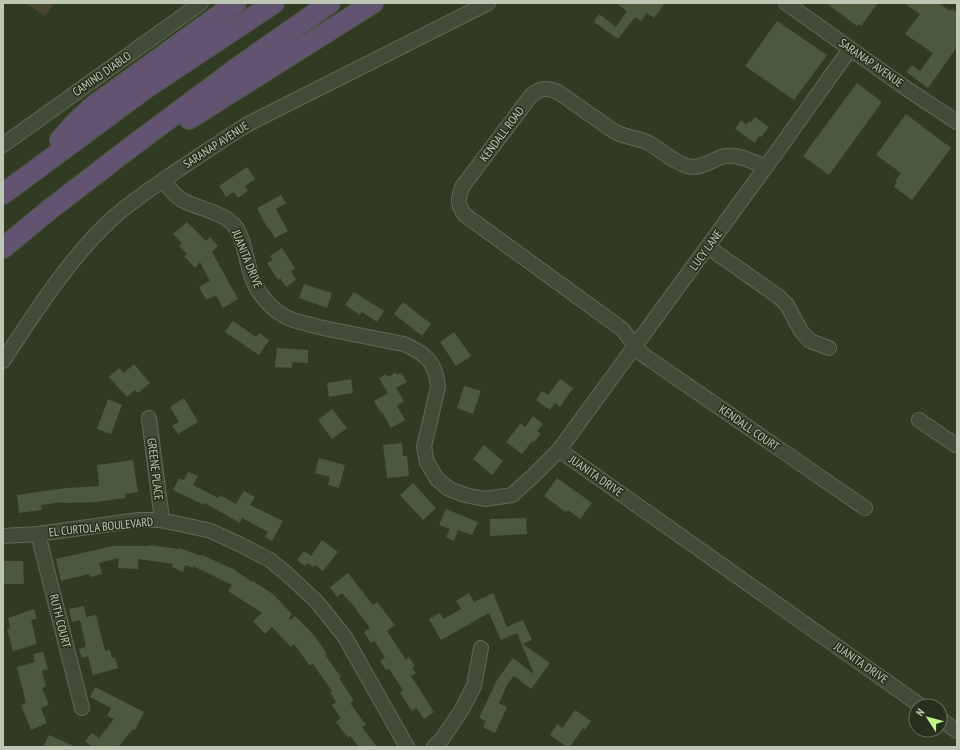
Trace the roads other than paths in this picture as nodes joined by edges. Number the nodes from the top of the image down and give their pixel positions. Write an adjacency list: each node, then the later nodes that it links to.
1 (201, 3): 12 (street, CAMINO DIABLO)
2 (236, 3): 14 (highway)
3 (252, 3): 10 (highway)
4 (274, 3): 10 (highway)
5 (330, 3): 16 (highway)
6 (373, 3): 16 (highway)
7 (488, 3): 15 (street, SARANAP AVENUE)
8 (786, 3): 9 (street, SARANAP AVENUE)
9 (850, 49): 11 (street, SARANAP AVENUE); 13 (street, LUCY LANE)
10 (149, 86): 14 (highway)
11 (957, 122)
12 (3, 145)
13 (766, 167): 18 (street, LUCY LANE); 20 (street, KENDALL ROAD)
14 (33, 172): 17 (highway)
15 (162, 181): 22 (street, SARANAP AVENUE); 26 (street, JUANITA DRIVE)
16 (85, 182): 19 (highway)
17 (3, 194)
18 (708, 247): 20 (street, LUCY LANE); 21 (street)
19 (3, 248)
20 (636, 345): 26 (street, LUCY LANE); 27 (street, KENDALL COURT)
21 (829, 348)
22 (3, 361)
23 (149, 418): 28 (street, GREENE PLACE)
24 (919, 420): 25 (street)
25 (957, 446)
26 (559, 450): 32 (street, JUANITA DRIVE)
27 (865, 508)
28 (160, 520): 29 (street, EL CURTOLA BOULEVARD); 36 (street, EL CURTOLA BOULEVARD)
29 (38, 534): 30 (street, EL CURTOLA BOULEVARD); 33 (street, RUTH COURT)
30 (3, 536)
31 (481, 648): 37 (street)
32 (910, 698)
33 (82, 708)
34 (948, 725): 35 (street)
35 (957, 731)
36 (406, 747)
37 (434, 747)

